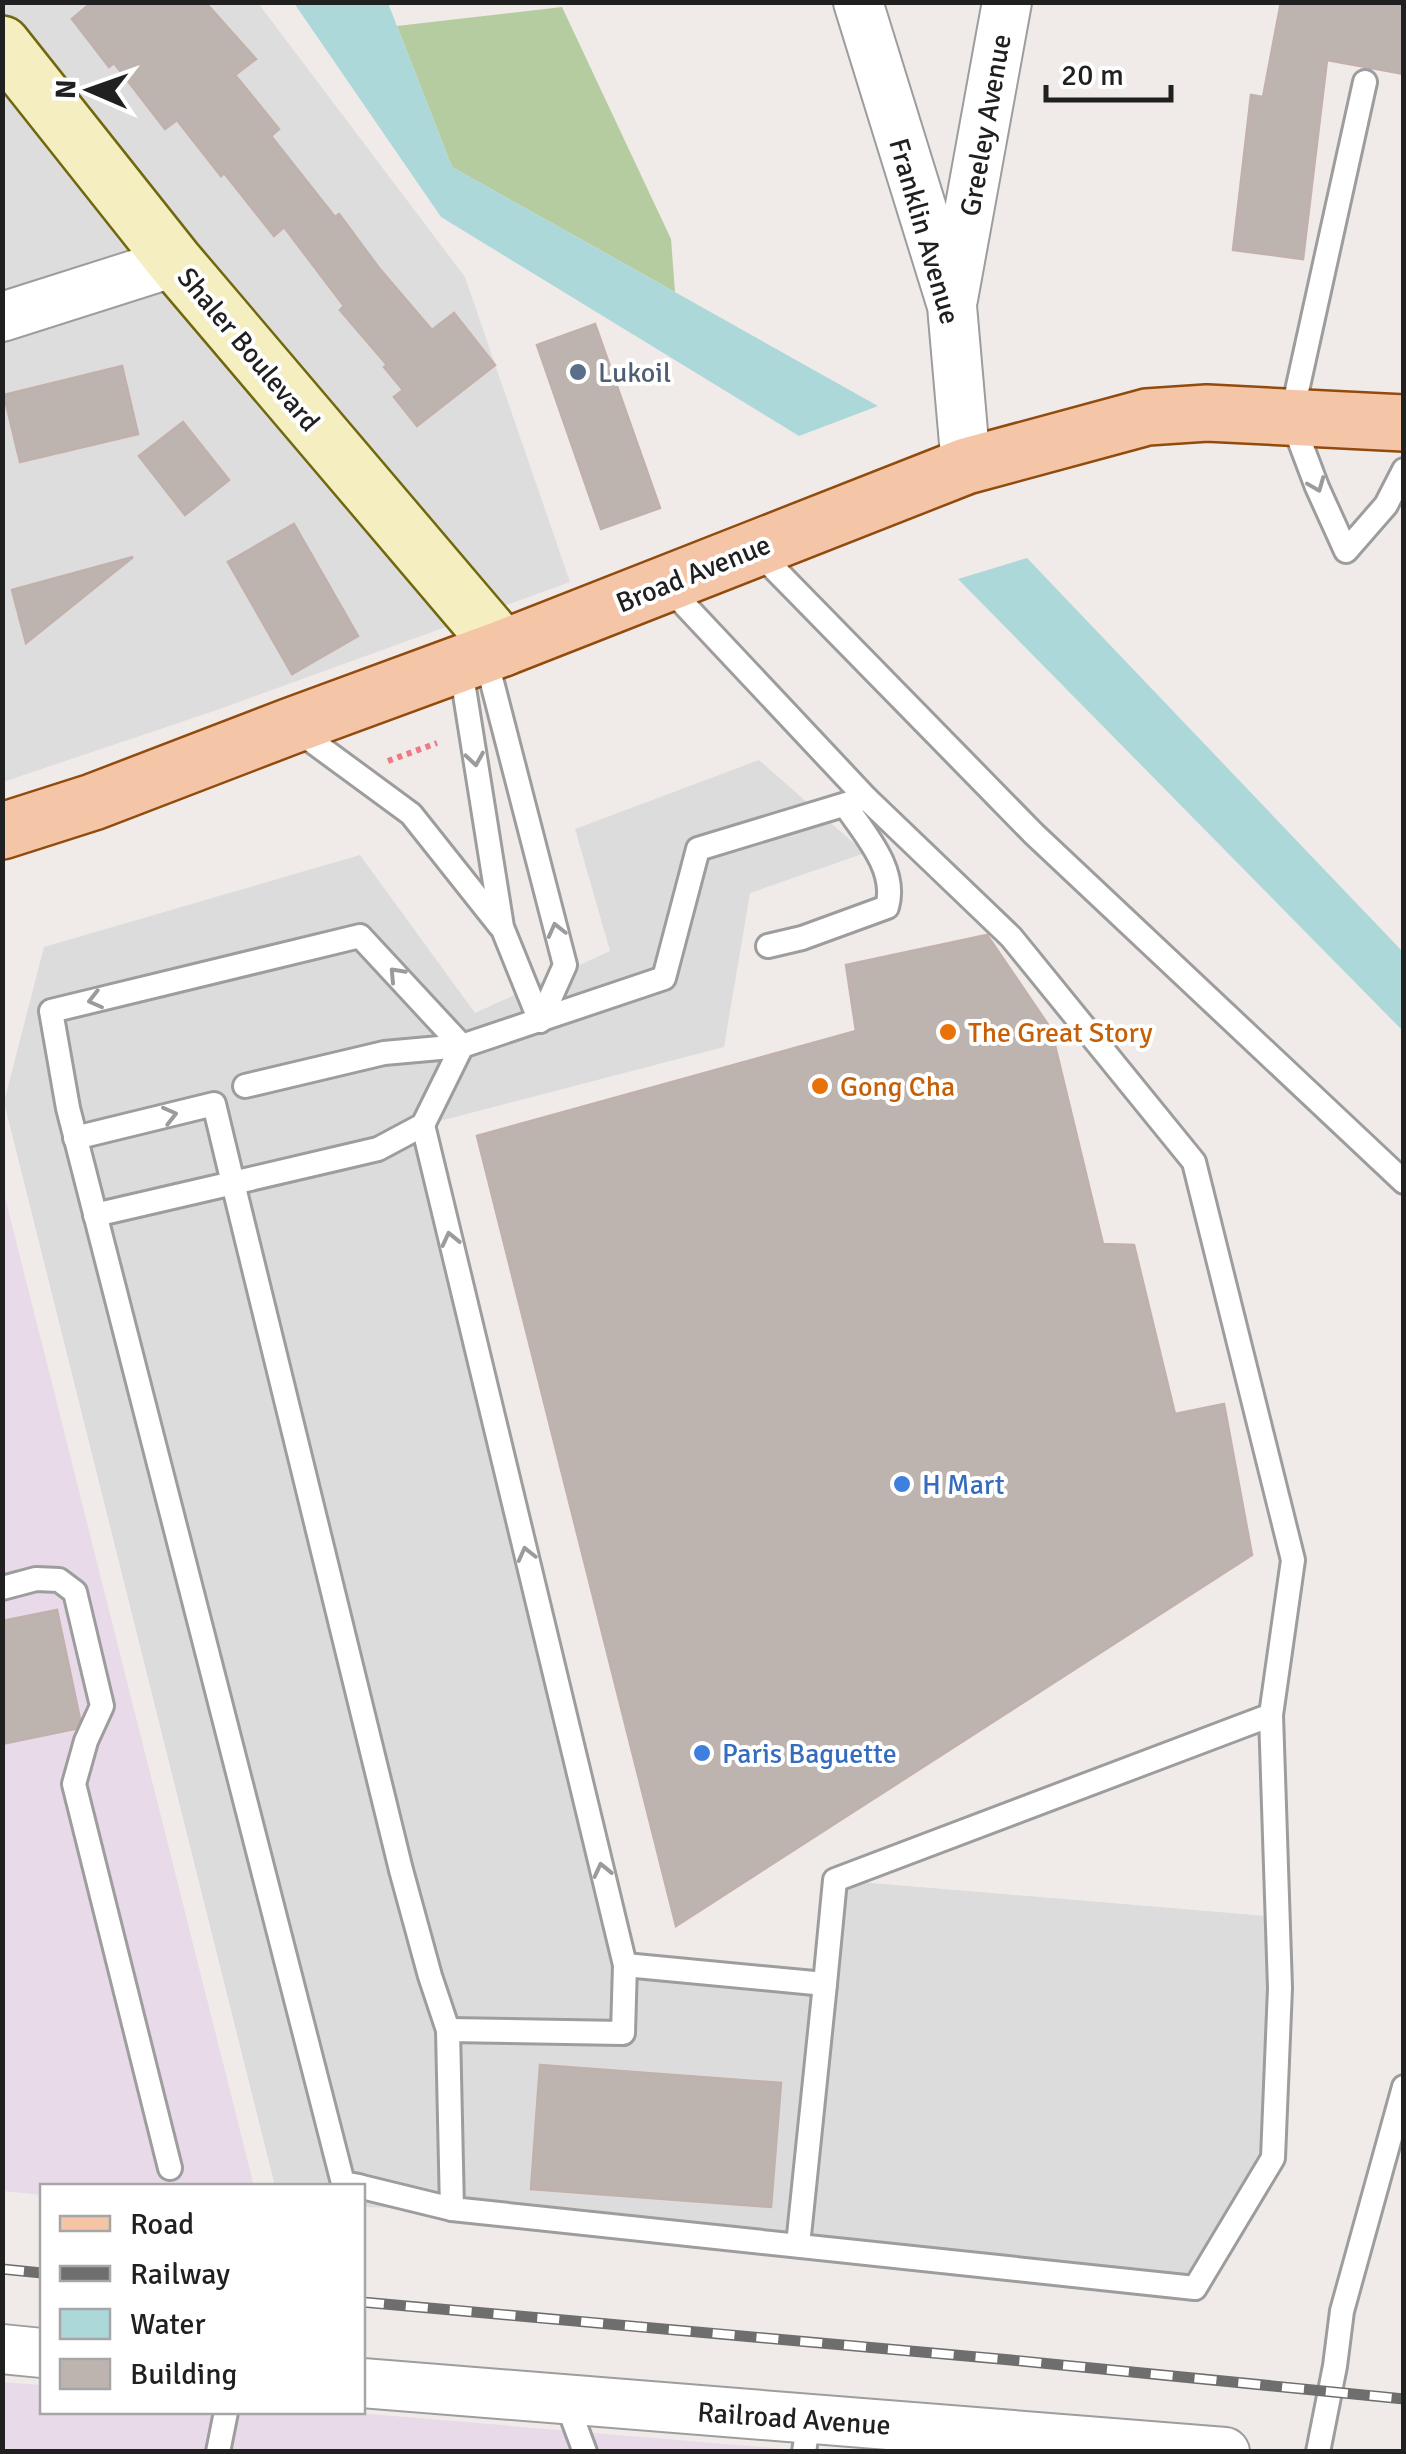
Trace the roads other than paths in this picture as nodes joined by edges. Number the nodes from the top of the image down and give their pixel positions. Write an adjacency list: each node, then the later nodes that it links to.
1 (858, 2): 6 (street, Franklin Avenue)
2 (1007, 2): 6 (street, Greeley Avenue)
3 (2, 44): 5 (street, Shaler Boulevard)
4 (1364, 82): 8 (lane)
5 (175, 262): 7 (street); 14 (street, Shaler Boulevard)
6 (952, 306): 10 (street, Franklin Avenue)
7 (2, 317)
8 (1291, 418): 9 (main road, Broad Avenue); 10 (main road, Broad Avenue); 11 (lane, one-way to 11)
9 (1404, 423)
10 (966, 466): 12 (main road, Broad Avenue)
11 (1404, 470)
12 (755, 549): 13 (main road, Broad Avenue); 25 (lane)
13 (665, 584): 14 (main road, Broad Avenue); 16 (lane)
14 (483, 655): 15 (main road, Broad Avenue); 18 (lane, one-way to 18); 20 (lane, one-way to 14)
15 (292, 726): 17 (main road, Broad Avenue); 18 (lane)
16 (855, 801): 19 (lane); 20 (lane); 29 (lane)
17 (2, 831)
18 (502, 927): 20 (lane)
19 (768, 946)
20 (540, 1021): 21 (lane)
21 (462, 1046): 22 (lane); 23 (lane); 24 (lane, one-way to 24)
22 (245, 1086)
23 (423, 1125): 26 (lane); 30 (lane, one-way to 23)
24 (75, 1138): 26 (lane, one-way to 26); 27 (lane)
25 (1404, 1182)
26 (234, 1183): 27 (lane); 32 (lane)
27 (95, 1215): 35 (lane)
28 (2, 1588): 34 (lane)
29 (1271, 1715): 31 (lane); 38 (lane)
30 (625, 1965): 31 (lane); 32 (lane)
31 (825, 1984): 38 (lane)
32 (448, 2030): 37 (lane)
33 (1404, 2088): 49 (lane)
34 (170, 2168)
35 (348, 2184)
36 (365, 2188): 37 (lane)
37 (452, 2209): 38 (lane)
38 (798, 2245)
39 (2, 2349): 40 (street)
40 (40, 2353)
41 (365, 2383): 42 (street, Railroad Avenue)
42 (566, 2400): 44 (street, Railroad Avenue); 47 (lane)
43 (226, 2414): 46 (lane)
44 (807, 2435): 45 (street, Railroad Avenue)
45 (1124, 2448): 48 (street, Railroad Avenue)
46 (218, 2452)
47 (584, 2452)
48 (1226, 2452)
49 (1318, 2452)

